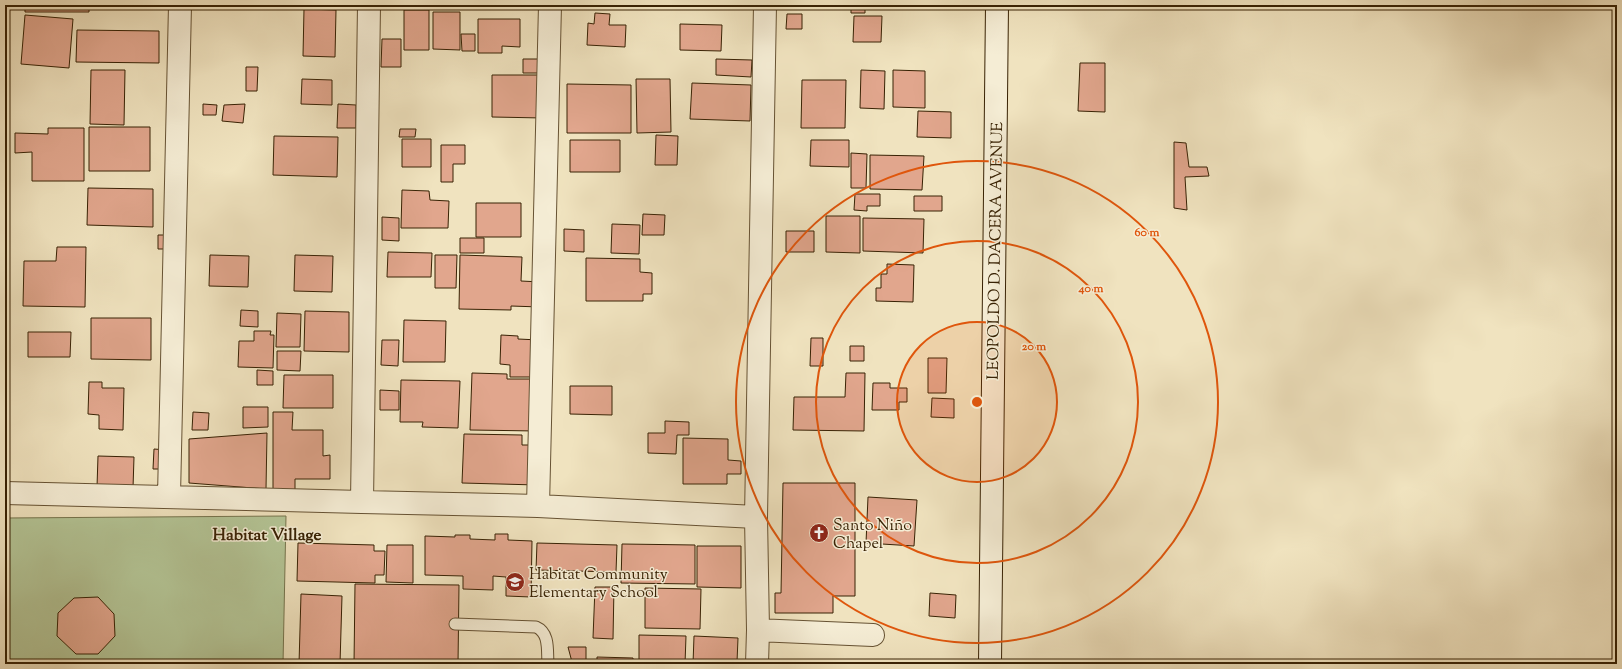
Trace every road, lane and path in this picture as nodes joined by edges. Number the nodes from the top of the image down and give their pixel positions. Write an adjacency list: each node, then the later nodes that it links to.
1 (180, 5): 7 (street)
2 (369, 5): 8 (street)
3 (550, 5): 9 (street)
4 (765, 5): 10 (street)
5 (997, 5): 16 (street, LEOPOLDO D. DACERA AVENUE)
6 (5, 493): 7 (street)
7 (169, 496): 8 (street)
8 (362, 502): 9 (street)
9 (538, 506): 10 (street)
10 (756, 517): 12 (street)
11 (455, 624): 14 (lane)
12 (758, 630): 13 (street); 15 (street)
13 (873, 635)
14 (548, 664)
15 (757, 664)
16 (990, 664)

